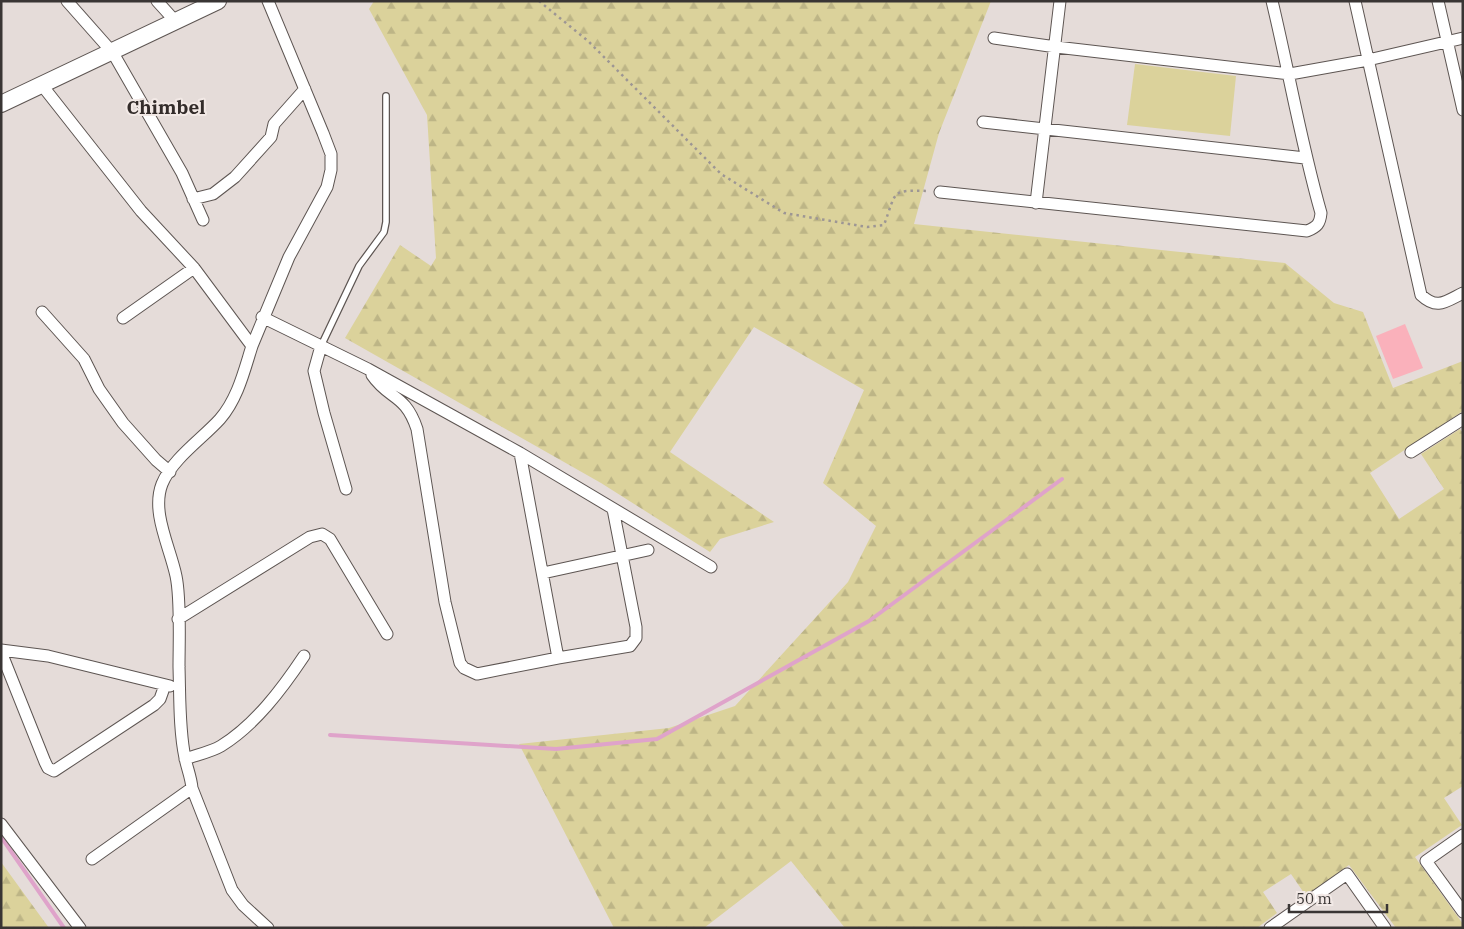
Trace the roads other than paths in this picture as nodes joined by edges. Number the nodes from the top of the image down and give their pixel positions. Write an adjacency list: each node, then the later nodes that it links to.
1 (67, 1): 14 (street)
2 (157, 1): 9 (street)
3 (218, 1): 9 (main road)
4 (268, 1): 18 (street)
5 (1060, 1): 13 (street)
6 (1272, 1): 16 (street)
7 (1355, 1): 15 (street)
8 (1438, 1): 12 (street)
9 (176, 22): 14 (main road)
10 (994, 38): 13 (street)
11 (1463, 38): 12 (street)
12 (1448, 42): 15 (street); 21 (street)
13 (1056, 47): 16 (street); 23 (street)
14 (113, 53): 17 (main road); 26 (street)
15 (1368, 60): 16 (street); 30 (street)
16 (1290, 74): 24 (street)
17 (41, 84): 20 (main road); 29 (street)
18 (305, 89): 26 (street); 32 (street)
19 (386, 96): 35 (lane)
20 (1, 104)
21 (1463, 110)
22 (983, 122): 23 (street)
23 (1046, 127): 24 (street); 27 (street)
24 (1305, 158): 27 (street)
25 (940, 192): 27 (street)
26 (193, 199): 28 (street)
27 (1036, 203)
28 (203, 220)
29 (194, 268): 33 (street); 34 (street)
30 (1463, 294)
31 (42, 312): 40 (street)
32 (262, 317): 34 (street); 35 (street)
33 (123, 318)
34 (252, 346): 40 (street)
35 (321, 346): 36 (street); 41 (street)
36 (368, 369): 39 (street); 51 (street)
37 (1462, 421): 38 (street)
38 (1410, 452)
39 (520, 453): 42 (street); 46 (street)
40 (170, 472): 47 (street)
41 (346, 489)
42 (613, 509): 44 (street); 45 (street)
43 (648, 550): 44 (street)
44 (622, 557): 46 (street); 51 (street)
45 (711, 567)
46 (542, 573): 51 (street)
47 (178, 620): 48 (street); 53 (street)
48 (387, 634)
49 (1, 651): 52 (street); 52 (street)
50 (304, 656): 54 (street)
51 (558, 658)
52 (165, 685): 53 (street)
53 (180, 689): 54 (street)
54 (185, 759): 55 (street)
55 (192, 788): 58 (street); 61 (street)
56 (1, 824): 60 (street)
57 (1463, 835): 59 (street)
58 (92, 859)
59 (1463, 912)
60 (80, 928)
61 (268, 928)
62 (1270, 928): 63 (street)
63 (1385, 928)

